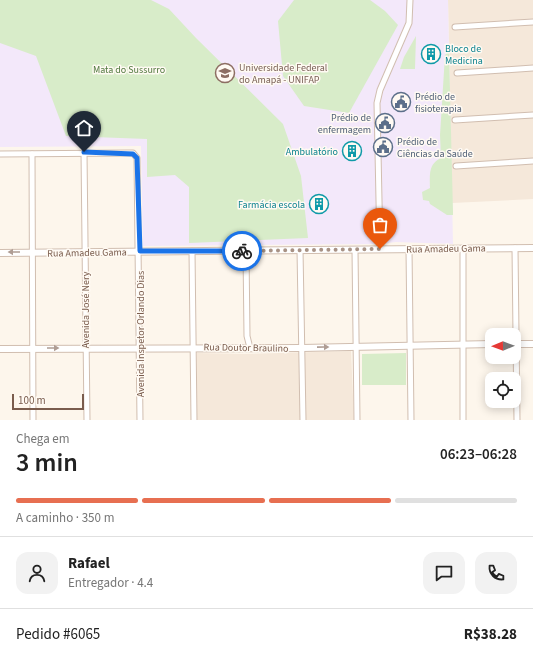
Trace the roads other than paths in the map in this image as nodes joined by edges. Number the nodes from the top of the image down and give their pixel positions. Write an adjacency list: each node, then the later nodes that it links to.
1 (410, 0): 16 (street)
2 (533, 22): 3 (street)
3 (455, 27)
4 (533, 68): 5 (street)
5 (457, 73)
6 (533, 115): 7 (street)
7 (455, 120)
8 (84, 152): 10 (street); 20 (street, Avenida Inspetor Orlando Dias); 25 (street, Avenida José Nery)
9 (0, 154): 10 (street)
10 (32, 154): 24 (street)
11 (533, 161): 12 (street)
12 (456, 166)
13 (463, 248): 14 (street, Rua Amadeu Gama); 17 (street, Rua Amadeu Gama); 27 (street)
14 (515, 248): 15 (street, Rua Amadeu Gama); 26 (street)
15 (533, 248)
16 (380, 249): 17 (street, Rua Amadeu Gama); 19 (street, Rua Amadeu Gama)
17 (408, 249): 31 (street)
18 (300, 250): 19 (street, Rua Amadeu Gama); 22 (street, Rua Amadeu Gama); 37 (street)
19 (355, 250): 32 (street)
20 (140, 251): 21 (street, Rua Amadeu Gama); 25 (street, Rua Amadeu Gama); 33 (street, Avenida Inspetor Orlando Dias)
21 (192, 251): 22 (street, Rua Amadeu Gama); 34 (street)
22 (246, 251): 36 (street)
23 (0, 252): 24 (street, Rua Amadeu Gama, one-way to 23)
24 (32, 252): 25 (street, Rua Amadeu Gama); 39 (street)
25 (85, 252): 35 (street, Avenida José Nery)
26 (515, 328)
27 (463, 344): 28 (street, Rua Doutor Braulino); 31 (street, Rua Doutor Braulino); 48 (street)
28 (485, 344)
29 (521, 344): 30 (street)
30 (533, 344)
31 (410, 345): 32 (street, Rua Doutor Braulino); 47 (street)
32 (356, 346): 37 (street, Rua Doutor Braulino, one-way to 32); 46 (street)
33 (141, 347): 34 (street, Rua Doutor Braulino); 35 (street, Rua Doutor Braulino); 43 (street, Avenida Inspetor Orlando Dias)
34 (194, 347): 36 (street, Rua Doutor Braulino); 44 (street)
35 (85, 348): 39 (street, Rua Doutor Braulino, one-way to 35); 42 (street, Avenida José Nery)
36 (250, 348): 37 (street, Rua Doutor Braulino)
37 (302, 348): 45 (street)
38 (0, 349): 39 (street, Rua Doutor Braulino)
39 (32, 349): 41 (street)
40 (516, 364): 49 (street)
41 (33, 420)
42 (86, 420)
43 (140, 420)
44 (194, 420)
45 (304, 420)
46 (357, 420)
47 (411, 420)
48 (463, 420)
49 (517, 420)

